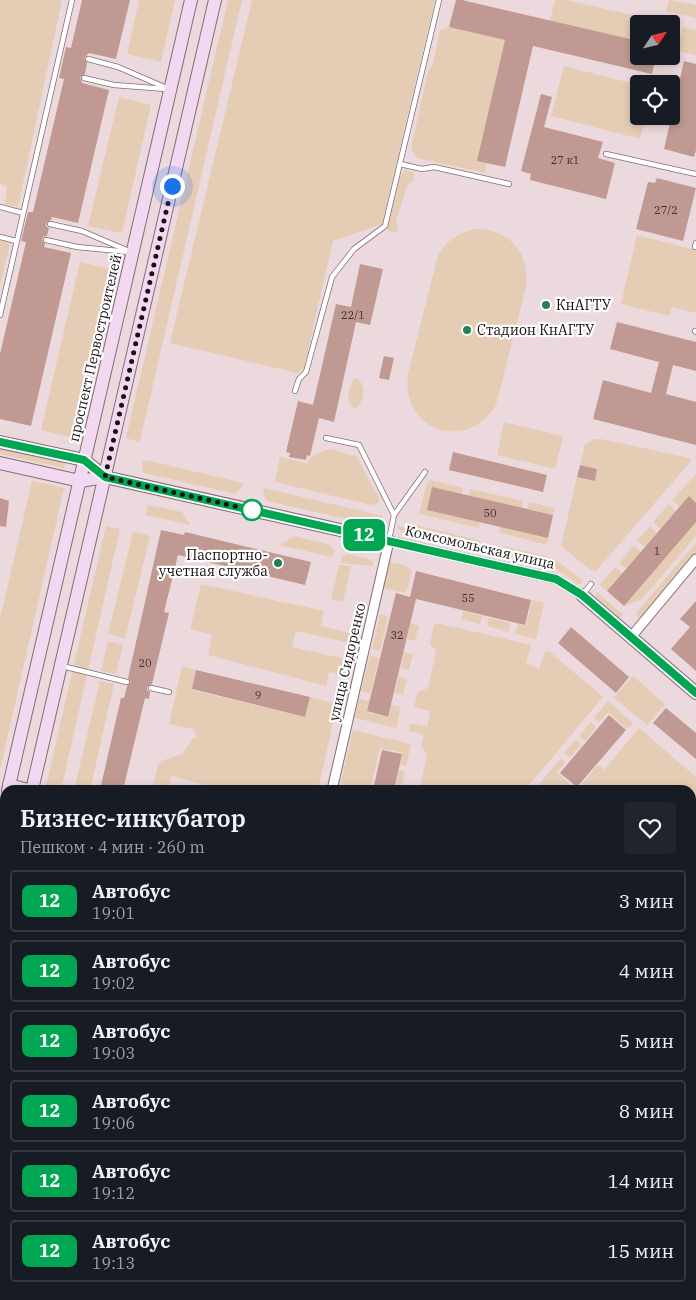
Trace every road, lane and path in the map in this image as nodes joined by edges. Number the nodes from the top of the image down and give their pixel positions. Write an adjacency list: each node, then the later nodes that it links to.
1 (72, 0): 14 (lane)
2 (191, 0): 7 (main road, проспект Первостроителей)
3 (215, 0): 8 (main road)
4 (439, 0): 10 (lane)
5 (88, 59): 7 (lane)
6 (84, 78): 7 (lane)
7 (170, 90): 8 (main road); 19 (main road, проспект Первостроителей)
8 (193, 95): 20 (main road)
9 (606, 154): 11 (lane)
10 (400, 164): 12 (lane); 22 (lane)
11 (696, 174)
12 (509, 184)
13 (0, 207): 14 (lane)
14 (23, 216): 18 (lane)
15 (50, 224): 19 (lane)
16 (0, 237): 18 (lane)
17 (46, 240): 19 (lane)
18 (16, 241): 21 (lane)
19 (132, 252): 20 (main road); 25 (main road, проспект Первостроителей)
20 (156, 258): 28 (main road)
21 (0, 315)
22 (295, 390)
23 (326, 438): 30 (lane)
24 (0, 442): 25 (main road, Комсомольская улица)
25 (84, 460): 28 (main road, Комсомольская улица); 29 (main road, проспект Первостроителей)
26 (0, 463): 29 (main road, Комсомольская улица)
27 (425, 472): 30 (lane)
28 (105, 477): 29 (main road, Комсомольская улица); 31 (main road, Комсомольская улица); 37 (main road)
29 (80, 481): 36 (main road, проспект Первостроителей)
30 (394, 515): 31 (lane)
31 (389, 541): 34 (street, Комсомольская улица); 44 (street, улица Сидоренко)
32 (696, 559): 35 (street)
33 (591, 584): 34 (lane)
34 (582, 595): 35 (main road, Комсомольская улица)
35 (631, 637): 41 (main road, Комсомольская улица)
36 (38, 660): 37 (main road); 42 (main road, проспект Первостроителей)
37 (61, 666): 38 (lane); 43 (main road)
38 (128, 682)
39 (151, 688): 40 (lane)
40 (169, 692)
41 (696, 693)
42 (6, 785)
43 (33, 785)
44 (333, 785)

